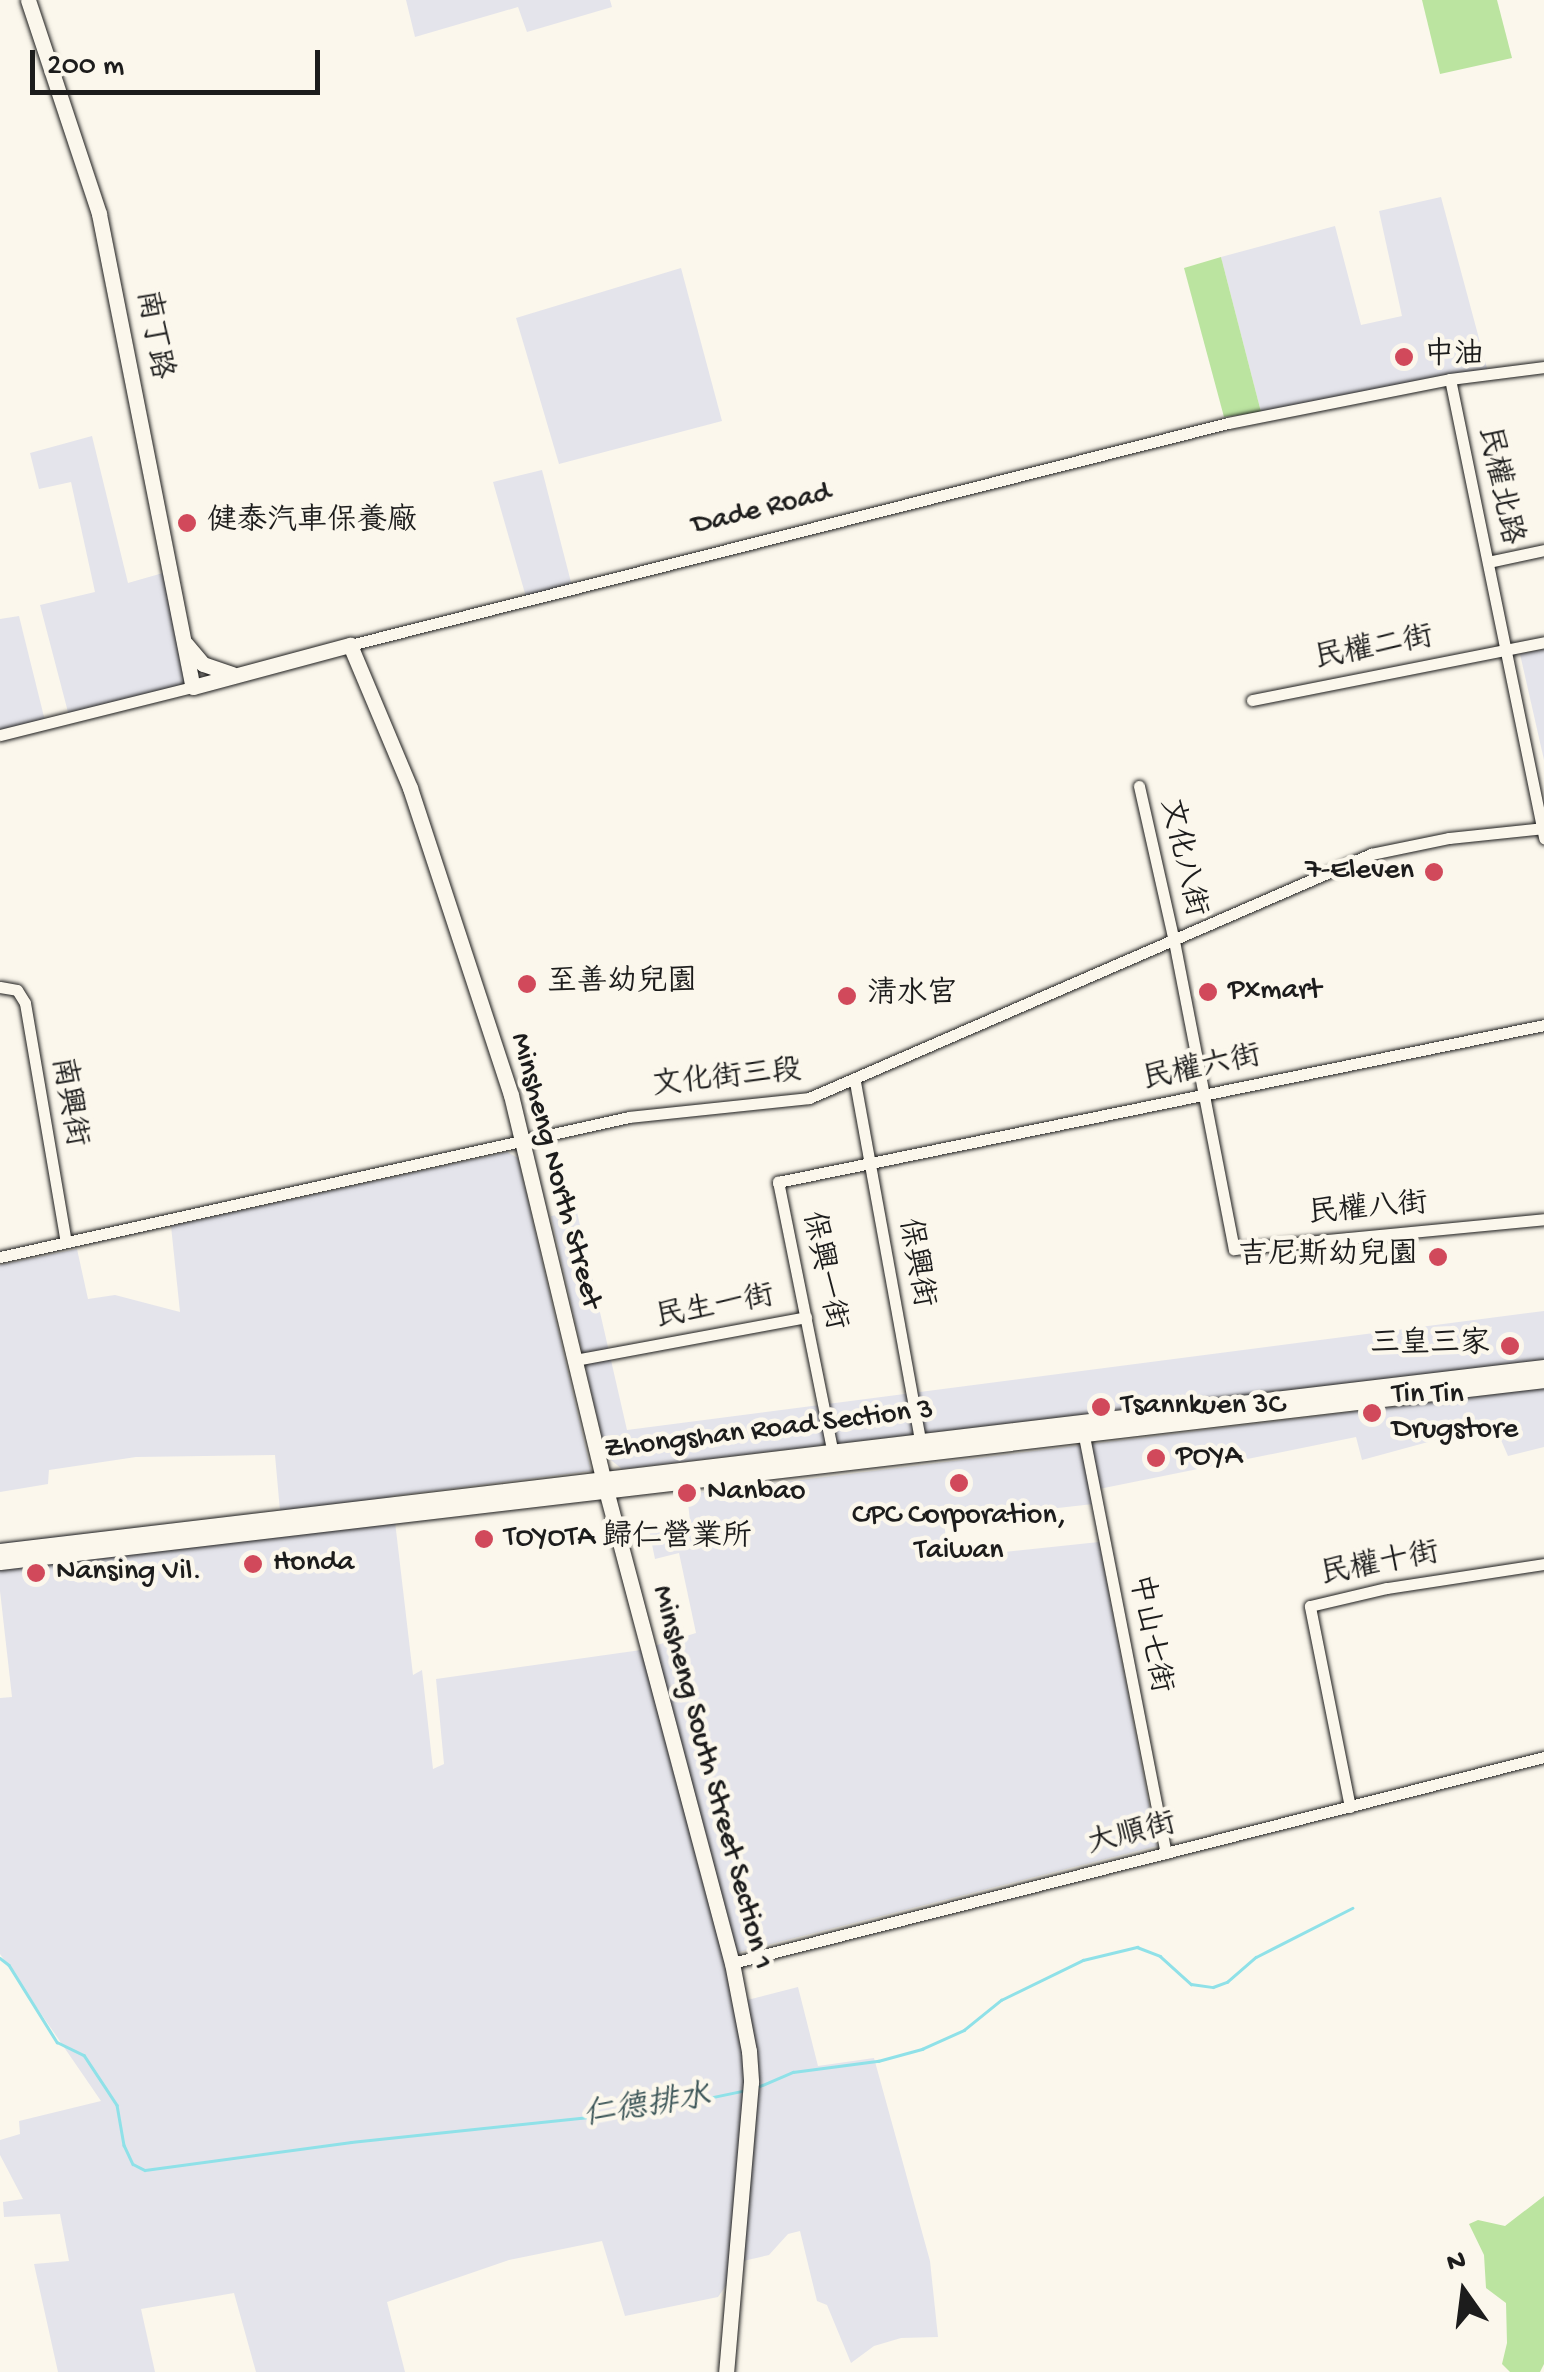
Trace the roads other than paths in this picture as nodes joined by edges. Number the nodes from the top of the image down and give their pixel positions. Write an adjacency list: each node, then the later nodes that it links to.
1 (28, 0): 6 (street, 南丁路)
2 (1544, 367): 3 (street, Dade Road)
3 (1450, 379): 5 (street, 民權北路); 8 (street, Dade Road)
4 (1544, 550): 5 (street)
5 (1488, 562): 9 (street, 民權北路)
6 (181, 634): 10 (street); 11 (street, 南丁路)
7 (1544, 642): 9 (street, 民權二街)
8 (350, 646): 10 (street, Dade Road); 21 (street, Minsheng North Street)
9 (1506, 650): 12 (street, 民權二街); 15 (street, 民權北路)
10 (236, 675): 11 (street, Dade Road)
11 (192, 686): 13 (street, Dade Road)
12 (1252, 700)
13 (0, 735)
14 (1139, 786): 16 (street, 文化八街)
15 (1543, 831): 16 (street, 文化街三段)
16 (1174, 941): 19 (street, 文化街三段); 20 (street, 文化八街)
17 (0, 987): 24 (street, 南興街)
18 (1544, 1026): 20 (street, 民權六街)
19 (855, 1082): 21 (street, 文化街三段); 22 (street, 保興街)
20 (1204, 1096): 22 (street, 民權六街); 23 (street, 民權八街)
21 (523, 1141): 24 (street, 文化街三段); 27 (street, Minsheng North Street)
22 (871, 1164): 26 (street, 保興一街); 31 (street, 保興街)
23 (1544, 1220)
24 (66, 1242): 25 (street, 文化街三段)
25 (0, 1257)
26 (806, 1318): 27 (street, 民生一街); 32 (street, 保興一街)
27 (575, 1360): 33 (street, Minsheng North Street)
28 (1544, 1367): 30 (street, Zhongshan Road Section 3)
29 (1544, 1380): 30 (street, Zhongshan Road Section 3)
30 (1083, 1430): 31 (street, Zhongshan Road Section 3); 39 (street, 中山七街)
31 (922, 1448): 32 (street, Zhongshan Road Section 3)
32 (834, 1457): 33 (street, Zhongshan Road Section 3)
33 (605, 1484): 34 (street, Zhongshan Road Section 3); 35 (street, Zhongshan Road Section 3); 40 (street, Minsheng South Street Section 1)
34 (0, 1551)
35 (0, 1562)
36 (1544, 1564): 38 (street, 民權十街)
37 (1544, 1758): 38 (street, 大順街)
38 (1350, 1807): 39 (street, 大順街)
39 (1166, 1854): 40 (street, 大順街)
40 (732, 1963): 41 (street, Minsheng South Street Section 1)
41 (726, 2372)

